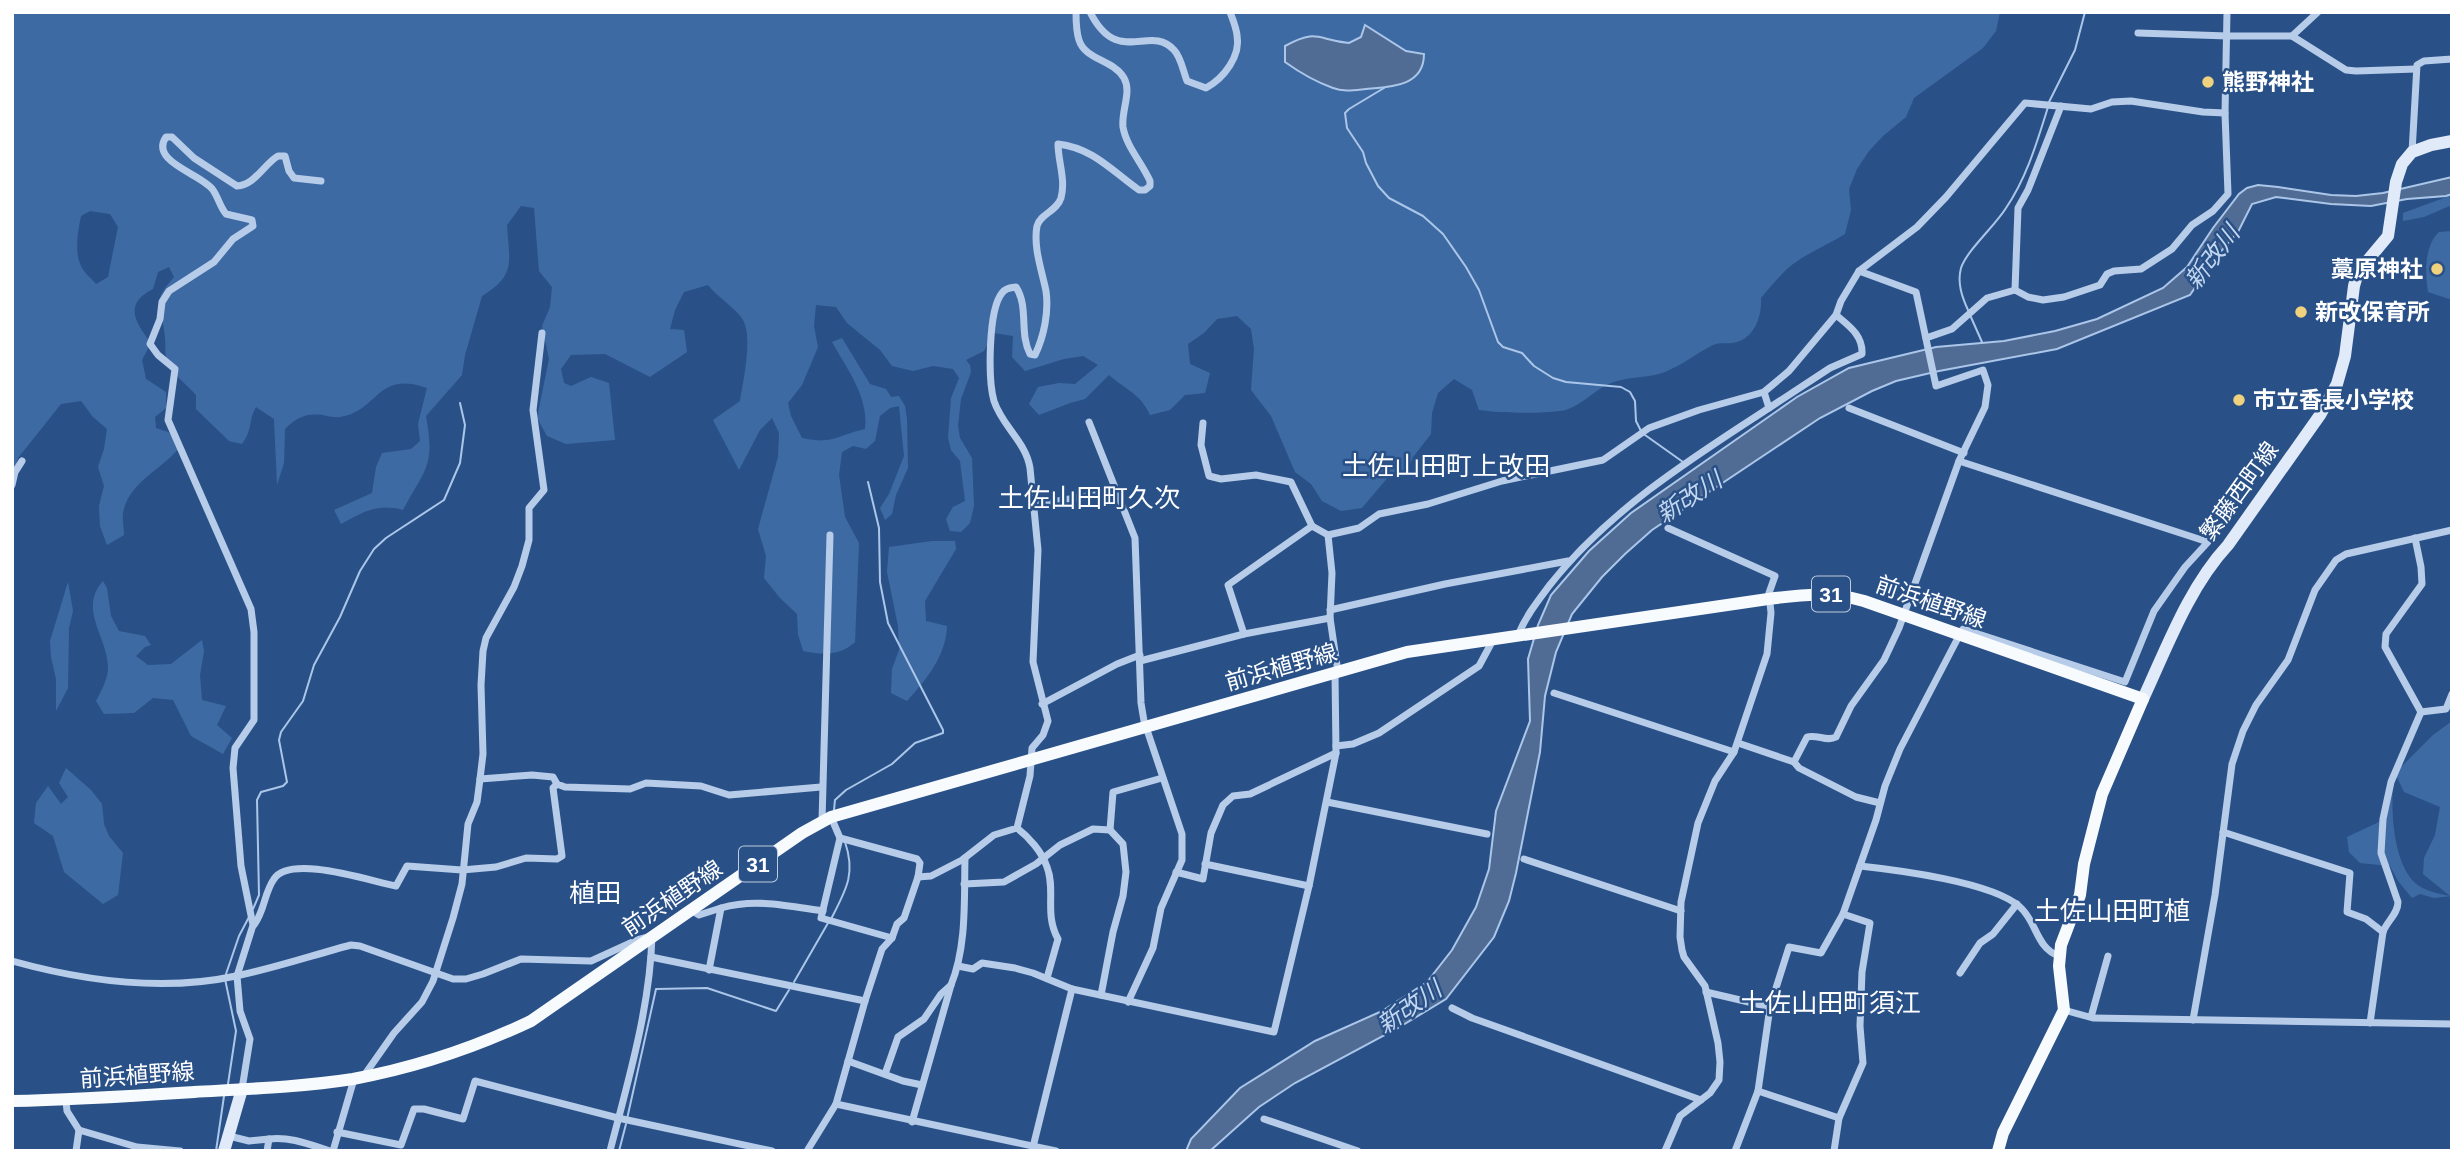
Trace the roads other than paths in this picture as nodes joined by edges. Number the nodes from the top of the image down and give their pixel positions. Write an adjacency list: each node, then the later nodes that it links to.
1 (1076, 12): 31 (street)
2 (1090, 12): 3 (street)
3 (1230, 12)
4 (2227, 12): 7 (street)
5 (2318, 12): 8 (street)
6 (2138, 33): 7 (street)
7 (2228, 36): 8 (street); 12 (street)
8 (2292, 36): 10 (street)
9 (2452, 59): 10 (street)
10 (2416, 68): 14 (street)
11 (2061, 106): 12 (street); 16 (street); 17 (street)
12 (2225, 113): 17 (street)
13 (2452, 141): 14 (main road)
14 (2412, 152): 50 (main road, 繁藤西町線)
15 (321, 181): 86 (street)
16 (1859, 271): 18 (street); 20 (street)
17 (2015, 290): 20 (street)
18 (1836, 315): 21 (street); 22 (street)
19 (542, 333): 59 (street)
20 (1926, 338): 26 (street)
21 (1764, 392): 22 (street); 36 (street)
22 (1769, 408): 38 (street)
23 (1849, 408): 26 (street)
24 (1090, 422): 30 (street)
25 (1203, 423): 32 (street)
26 (1964, 453): 28 (street)
27 (22, 461): 29 (street)
28 (1959, 461): 41 (street); 43 (street)
29 (12, 485)
30 (1118, 491): 31 (street); 46 (street)
31 (1033, 505): 51 (street)
32 (1312, 526): 36 (street); 42 (street)
33 (1668, 528): 39 (street)
34 (2452, 530): 37 (street)
35 (830, 535): 61 (street)
36 (1328, 535): 40 (street)
37 (2415, 538): 52 (street); 67 (street)
38 (1569, 561): 40 (street); 44 (street)
39 (1768, 599): 41 (main road, 前浜植野線 / 31); 44 (main road, 前浜植野線 / 31); 54 (street)
40 (1330, 614): 42 (street); 47 (street)
41 (1904, 614): 43 (main road, 前浜植野線 / 31); 57 (street)
42 (1244, 634): 46 (street)
43 (1960, 634): 50 (main road, 前浜植野線 / 31); 63 (street)
44 (1521, 636): 45 (main road, 前浜植野線 / 31)
45 (1493, 640): 47 (main road, 前浜植野線 / 31); 55 (street)
46 (1140, 658): 51 (street); 53 (street)
47 (1337, 673): 53 (main road, 前浜植野線 / 31); 55 (street)
48 (1554, 693): 54 (street)
49 (2452, 694): 52 (street)
50 (2143, 699): 90 (main road)
51 (1042, 704): 56 (street)
52 (2421, 712): 87 (street)
53 (1145, 726): 56 (main road, 前浜植野線 / 31); 58 (street)
54 (1736, 748): 57 (street); 84 (street)
55 (1336, 750): 62 (street); 73 (street)
56 (1032, 760): 64 (main road, 前浜植野線 / 31); 65 (street)
57 (1794, 762): 63 (street)
58 (1162, 778): 66 (street); 76 (street)
59 (480, 779): 60 (street); 75 (street)
60 (557, 784): 61 (street); 75 (street)
61 (821, 787): 64 (street)
62 (1327, 802): 68 (street); 79 (street)
63 (1880, 803): 74 (street)
64 (826, 819): 69 (street); 82 (main road, 前浜植野線 / 31)
65 (1017, 828): 70 (street); 71 (street)
66 (1110, 830): 71 (street); 103 (street)
67 (2223, 832): 87 (street); 110 (street)
68 (1487, 834)
69 (840, 838): 77 (street); 83 (street)
70 (965, 858): 77 (street); 78 (street)
71 (1042, 859): 78 (street); 99 (street)
72 (1524, 859): 84 (street)
73 (1205, 864): 76 (street); 79 (street)
74 (1860, 866): 80 (street); 85 (street)
75 (461, 870): 86 (street); 96 (street)
76 (1176, 872): 105 (street)
77 (918, 877): 89 (street)
78 (964, 884): 94 (street)
79 (1310, 886): 105 (street)
80 (2017, 904): 90 (street); 97 (street)
81 (721, 908): 82 (street); 83 (street); 95 (street)
82 (691, 910): 88 (main road, 前浜植野線 / 31)
83 (823, 911): 89 (street)
84 (1681, 911): 102 (street)
85 (1843, 914): 106 (street); 124 (street)
86 (253, 925): 98 (street)
87 (2383, 932): 111 (street)
88 (652, 936): 92 (street); 96 (street); 115 (main road, 前浜植野線 / 31)
89 (892, 938): 104 (street)
90 (2059, 956): 108 (main road)
91 (2108, 956): 109 (street)
92 (651, 957): 95 (street); 123 (street)
93 (12, 961): 98 (street)
94 (958, 966): 99 (street); 100 (street)
95 (709, 970): 104 (street)
96 (435, 973): 98 (street); 115 (street)
97 (1960, 973)
98 (237, 976): 117 (street)
99 (1046, 978): 101 (street)
100 (951, 985): 114 (street); 116 (street)
101 (1072, 989): 103 (street); 131 (street)
102 (1706, 992): 106 (street); 119 (street)
103 (1101, 995): 105 (street)
104 (864, 1001): 113 (street)
105 (1128, 1002)
106 (1770, 1007): 118 (street)
107 (1451, 1008): 119 (street)
108 (2064, 1010): 109 (street); 145 (main road)
109 (2091, 1017): 110 (street)
110 (2193, 1020): 111 (street)
111 (2370, 1023): 112 (street)
112 (2452, 1024)
113 (848, 1061): 114 (street); 122 (street)
114 (885, 1074): 116 (street)
115 (358, 1078): 117 (main road, 前浜植野線 / 31); 128 (street)
116 (922, 1085): 126 (street)
117 (242, 1089): 121 (main road, 前浜植野線 / 31); 129 (main road)
118 (1758, 1091): 124 (street); 143 (street)
119 (1701, 1100): 142 (street)
120 (12, 1101): 121 (main road, 前浜植野線 / 31)
121 (65, 1101): 127 (street)
122 (836, 1104): 126 (street); 139 (street)
123 (618, 1118): 128 (street); 137 (street); 138 (street)
124 (1839, 1118): 144 (street)
125 (1264, 1119): 141 (street)
126 (912, 1122): 131 (street)
127 (79, 1130): 132 (street); 133 (street)
128 (337, 1132): 136 (street)
129 (229, 1136): 130 (street); 134 (main road)
130 (269, 1139): 135 (street); 136 (street)
131 (1032, 1148): 140 (street)
132 (76, 1151)
133 (180, 1151)
134 (224, 1151)
135 (267, 1151)
136 (331, 1151)
137 (610, 1151)
138 (772, 1151)
139 (807, 1151)
140 (1056, 1151)
141 (1358, 1151)
142 (1665, 1151)
143 (1735, 1151)
144 (1834, 1151)
145 (1998, 1151)

